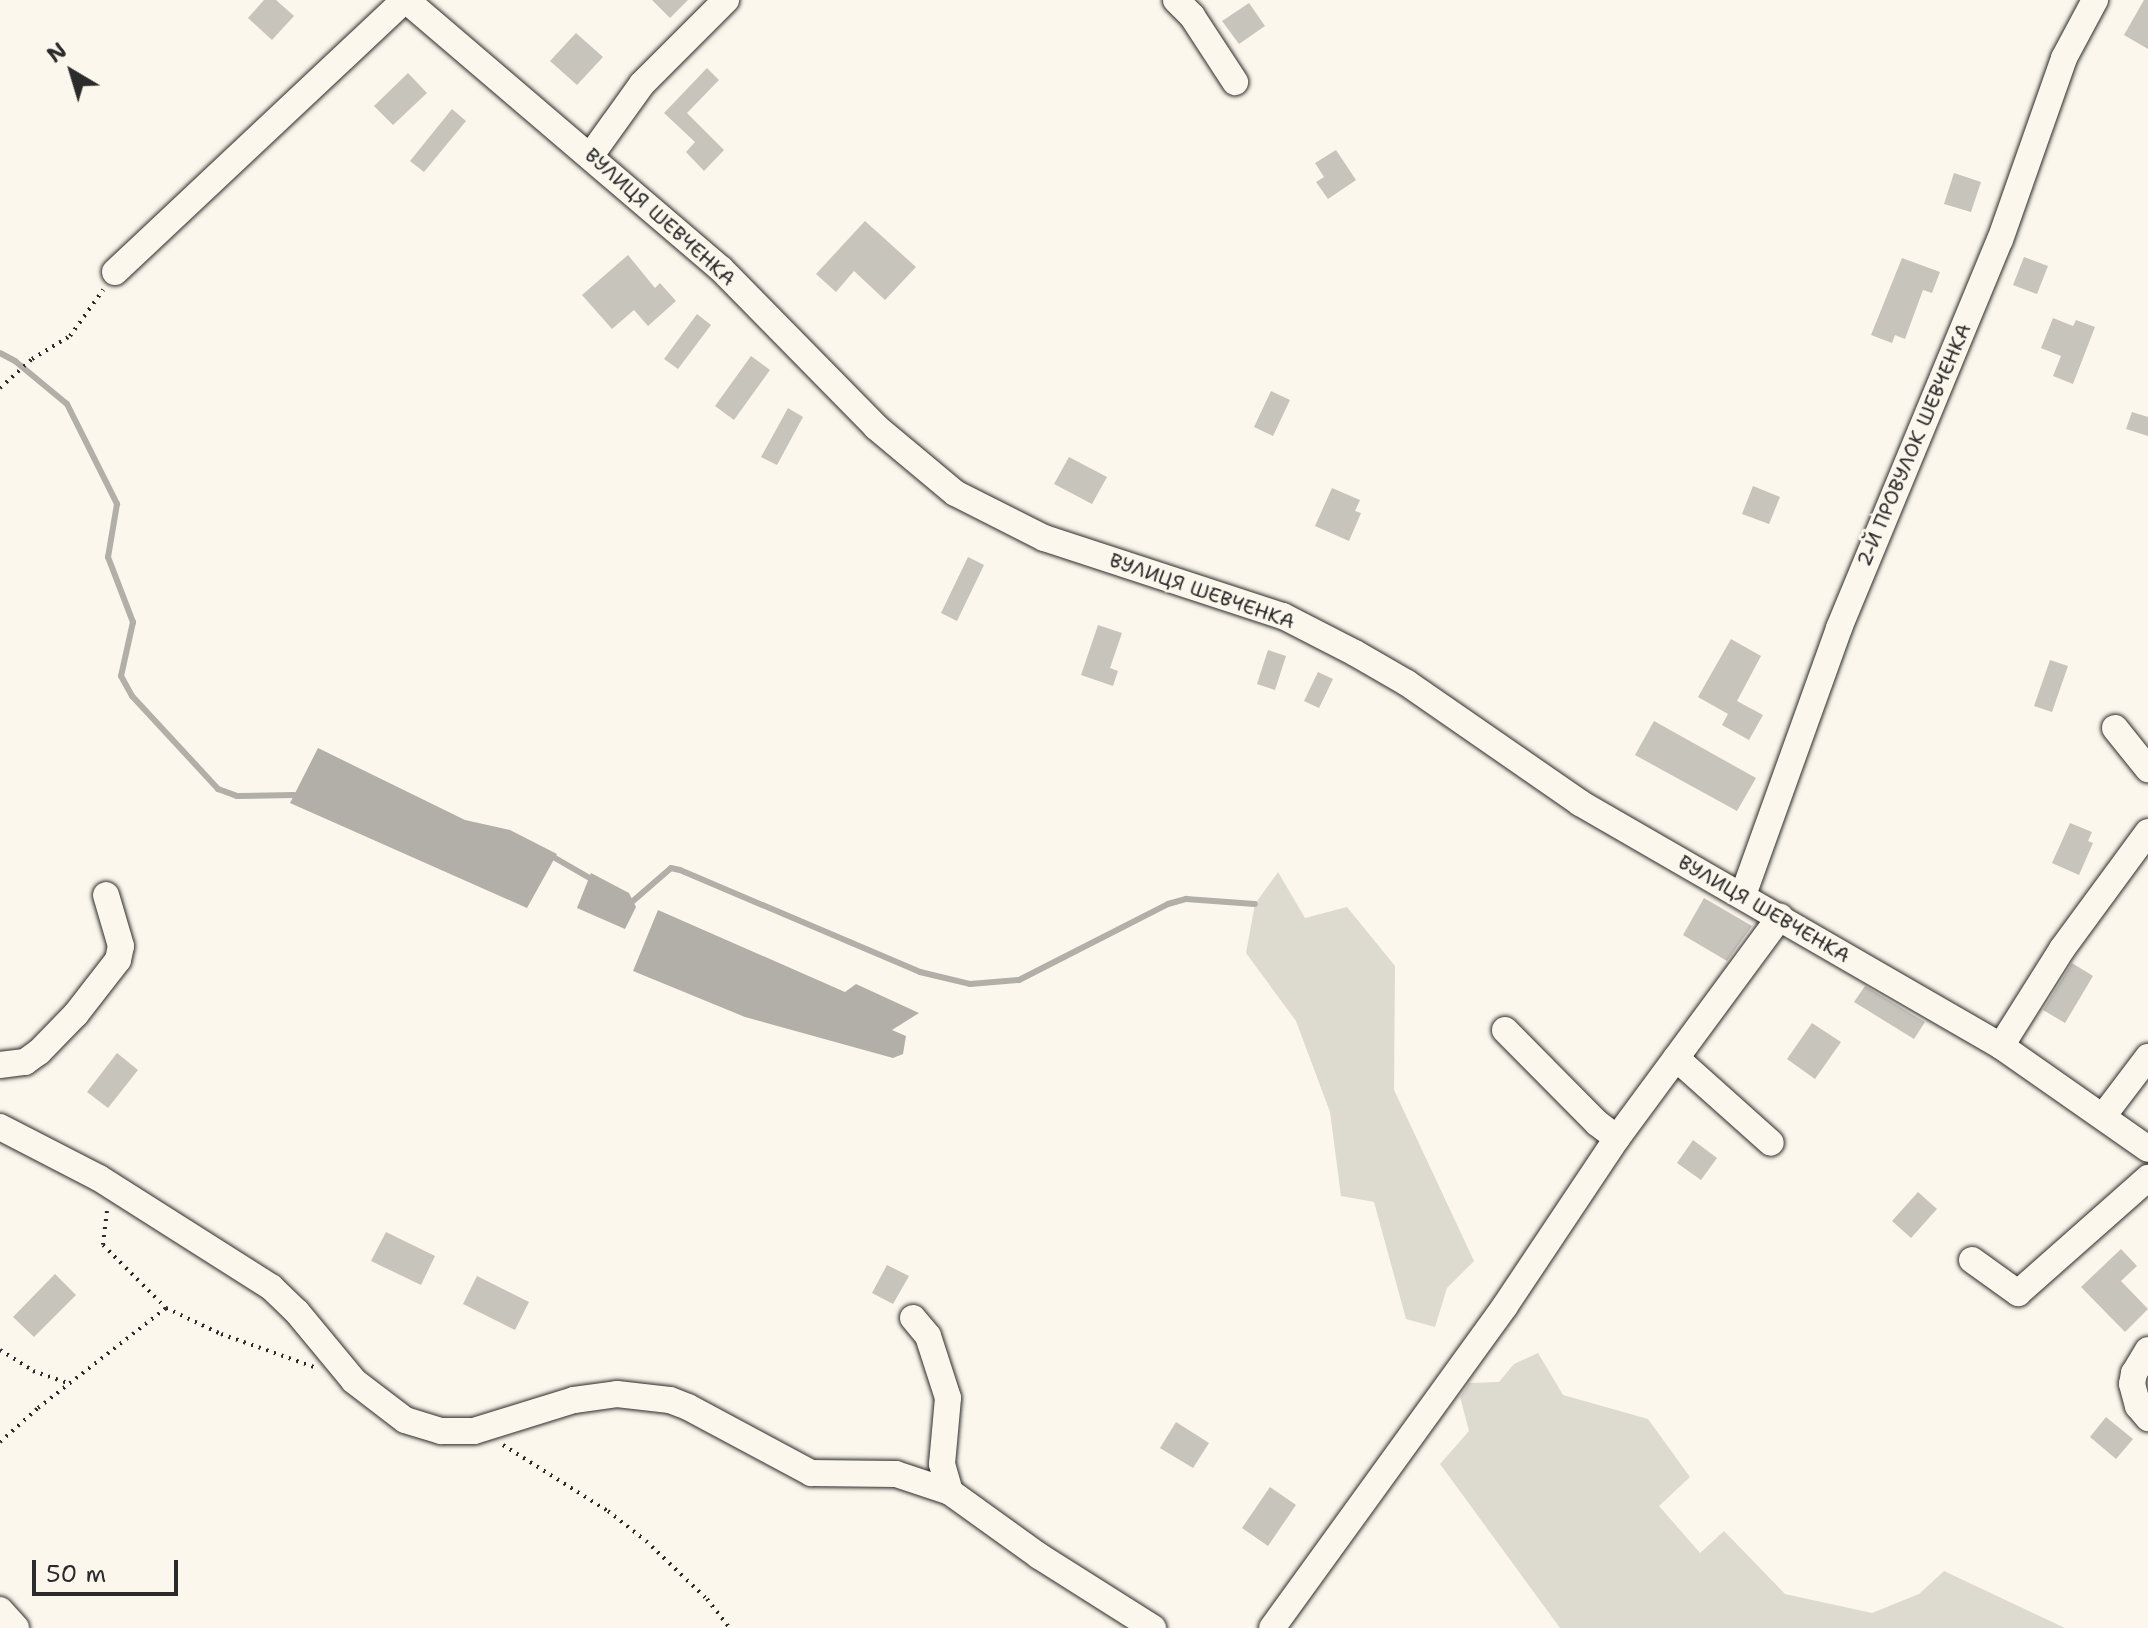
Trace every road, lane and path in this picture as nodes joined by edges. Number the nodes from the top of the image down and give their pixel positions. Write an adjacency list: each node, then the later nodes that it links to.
1 (406, 0): 6 (street, ВУЛИЦЯ ШЕВЧЕНКА); 7 (street)
2 (726, 0): 6 (street)
3 (1176, 0): 5 (street)
4 (2095, 0): 13 (street, 2-Й ПРОВУЛОК ШЕВЧЕНКА)
5 (1235, 82)
6 (591, 155): 13 (street, ВУЛИЦЯ ШЕВЧЕНКА)
7 (115, 272): 8 (path)
8 (0, 388)
9 (2115, 728): 10 (street)
10 (2148, 769)
11 (2148, 832): 16 (street)
12 (106, 895): 19 (street)
13 (1743, 895): 14 (street, ВУЛИЦЯ ШЕВЧЕНКА)
14 (1780, 917): 16 (street, ВУЛИЦЯ ШЕВЧЕНКА); 18 (street)
15 (1505, 1030): 22 (street)
16 (2001, 1046): 20 (street, ВУЛИЦЯ ШЕВЧЕНКА)
17 (2148, 1057): 20 (street)
18 (1676, 1058): 22 (street); 23 (street)
19 (0, 1065)
20 (2104, 1115): 24 (street, ВУЛИЦЯ ШЕВЧЕНКА)
21 (0, 1127): 25 (street)
22 (1617, 1138): 42 (street)
23 (1771, 1143)
24 (2148, 1149)
25 (99, 1178): 28 (path); 32 (street)
26 (2148, 1178): 27 (street)
27 (1972, 1260)
28 (166, 1308): 32 (path); 33 (path)
29 (913, 1318): 37 (street)
30 (0, 1350): 33 (path)
31 (2148, 1350): 34 (street)
32 (354, 1381): 35 (street)
33 (68, 1383): 36 (path)
34 (2148, 1418)
35 (474, 1431): 37 (street); 40 (path)
36 (0, 1442)
37 (950, 1492): 41 (street)
38 (0, 1610): 39 (street)
39 (16, 1628)
40 (730, 1628)
41 (1153, 1628)
42 (1272, 1628)

